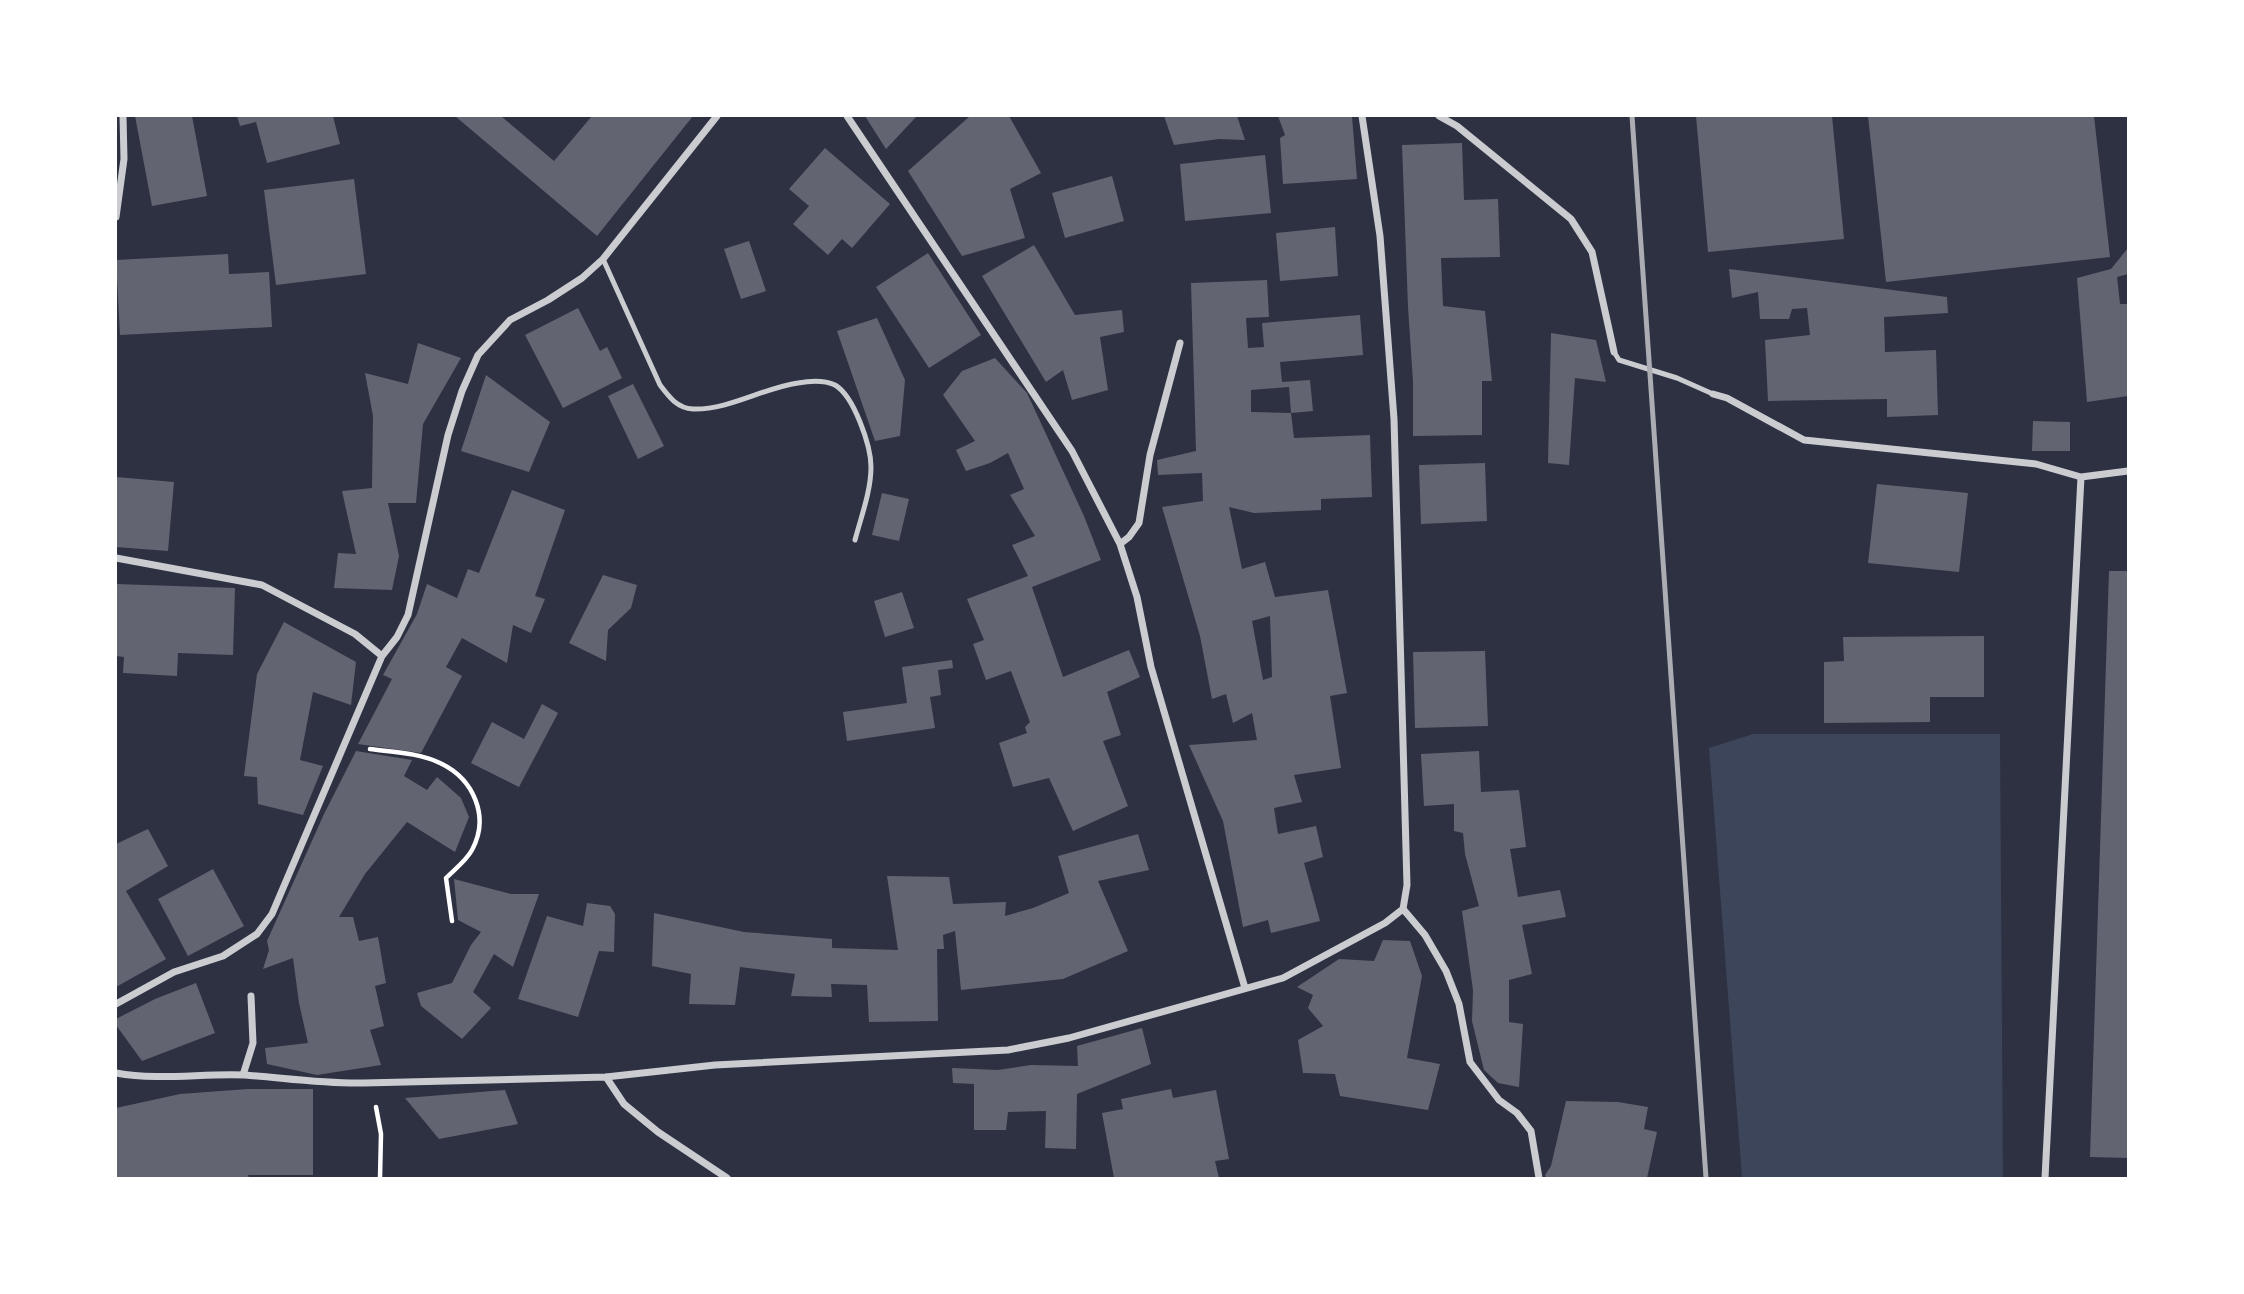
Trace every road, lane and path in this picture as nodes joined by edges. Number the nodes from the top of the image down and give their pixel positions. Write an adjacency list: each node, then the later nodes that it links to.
1 (123, 116): 6 (street)
2 (717, 116): 7 (street)
3 (847, 116): 14 (street)
4 (1362, 116): 18 (street)
5 (1438, 116): 9 (street)
6 (116, 216)
7 (603, 259): 13 (lane); 16 (street)
8 (1180, 343): 14 (street)
9 (1614, 352): 10 (lane)
10 (1713, 394): 12 (street)
11 (2129, 471): 12 (street)
12 (2081, 477): 30 (street)
13 (855, 540)
14 (1119, 544): 20 (street)
15 (116, 558): 16 (street)
16 (382, 656): 17 (street)
17 (345, 745): 19 (path); 22 (street)
18 (1403, 909): 20 (street); 29 (street)
19 (452, 921)
20 (1245, 988): 25 (street)
21 (251, 996): 24 (street)
22 (116, 1004)
23 (116, 1073): 24 (street)
24 (243, 1075): 26 (street)
25 (606, 1077): 26 (street); 28 (street)
26 (364, 1083): 27 (path)
27 (380, 1178)
28 (727, 1178)
29 (1539, 1178)
30 (2045, 1178)

